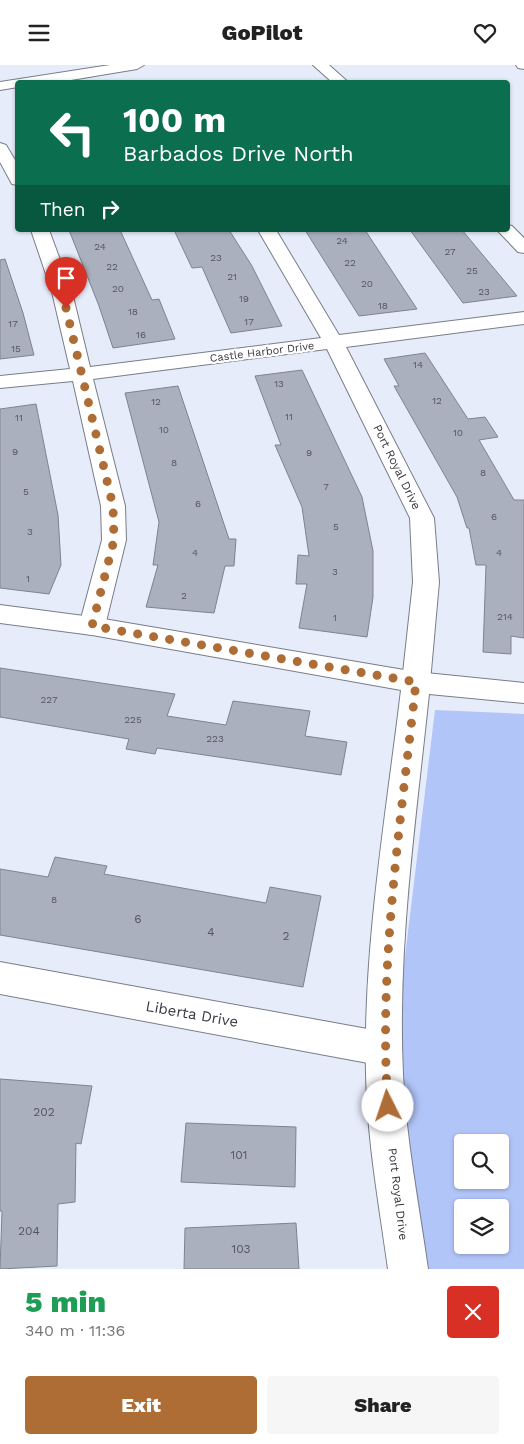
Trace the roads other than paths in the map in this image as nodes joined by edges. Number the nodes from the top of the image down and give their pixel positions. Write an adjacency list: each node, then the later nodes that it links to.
1 (320, 65): 4 (street)
2 (134, 68): 3 (street)
3 (45, 80)
4 (338, 80)
5 (15, 84): 6 (street)
6 (0, 86)
7 (0, 148): 8 (street)
8 (15, 175)
9 (41, 232): 15 (street)
10 (268, 232): 14 (street, Port Royal Drive)
11 (508, 232): 12 (street)
12 (524, 248)
13 (524, 318): 14 (street, Castle Harbor Drive)
14 (334, 343): 15 (street, Castle Harbor Drive); 19 (street, Port Royal Drive)
15 (81, 374): 16 (street, Castle Harbor Drive); 18 (street)
16 (0, 382)
17 (0, 614): 18 (street)
18 (92, 626): 19 (street)
19 (416, 682): 20 (street); 22 (street, Port Royal Drive)
20 (524, 693)
21 (0, 978): 22 (street, Liberta Drive)
22 (384, 1049): 23 (street, Port Royal Drive)
23 (408, 1269)

